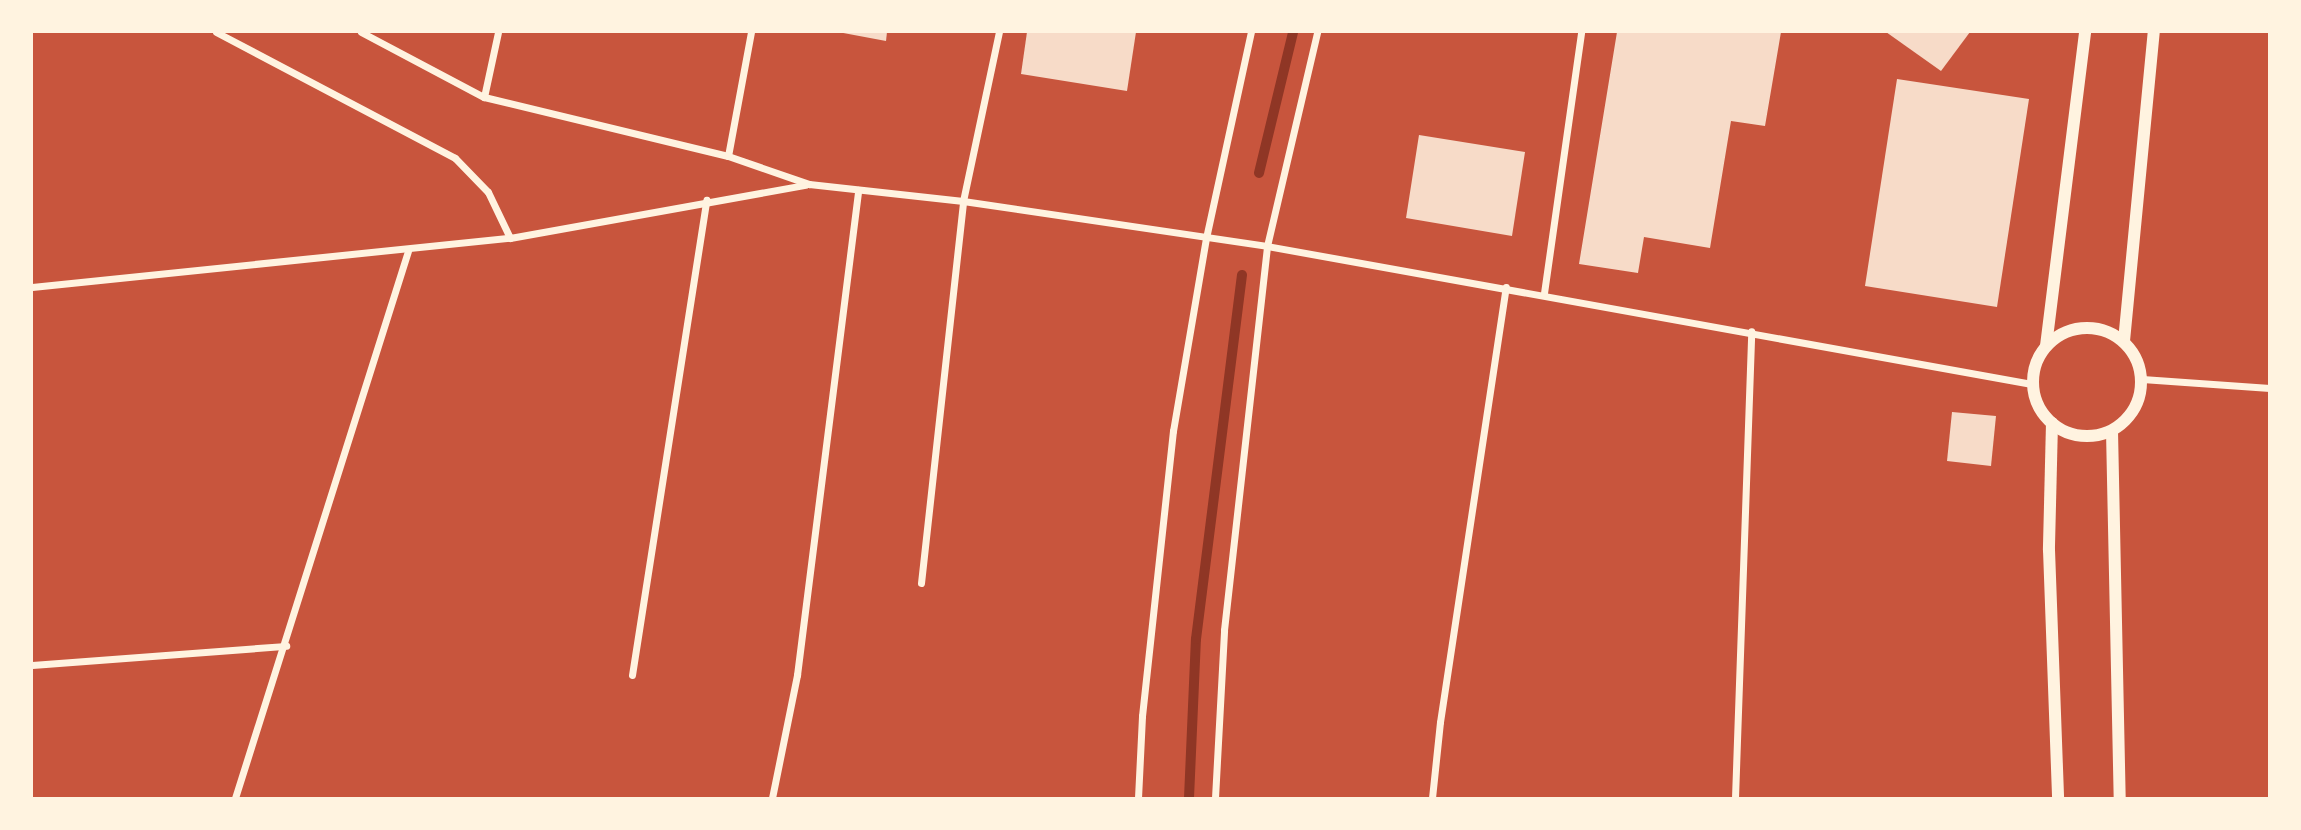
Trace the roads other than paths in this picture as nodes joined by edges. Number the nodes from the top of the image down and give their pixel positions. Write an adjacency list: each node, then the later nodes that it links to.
1 (216, 32): 17 (street)
2 (362, 32): 11 (street)
3 (498, 32): 11 (street)
4 (751, 32): 12 (street)
5 (999, 32): 16 (street)
6 (1251, 32): 18 (street)
7 (1317, 32): 19 (street)
8 (1581, 32): 23 (street)
9 (2085, 32): 26 (street)
10 (2154, 32): 25 (street)
11 (484, 97): 12 (street)
12 (728, 156): 13 (street)
13 (809, 184): 14 (street); 15 (street)
14 (858, 190): 16 (street); 37 (street)
15 (706, 200): 17 (street); 35 (street)
16 (963, 201): 18 (street); 32 (street)
17 (510, 238): 20 (street)
18 (1206, 238): 19 (street); 38 (street)
19 (1266, 246): 22 (street); 39 (street)
20 (408, 251): 21 (street); 33 (street)
21 (32, 287)
22 (1506, 287): 23 (street); 40 (street)
23 (1544, 293): 24 (street)
24 (1751, 331): 28 (street); 41 (street)
25 (2124, 341): 26 (street); 27 (street)
26 (2046, 346): 28 (street)
27 (2142, 379): 29 (street); 31 (street)
28 (2032, 384): 30 (street)
29 (2270, 388)
30 (2052, 423): 31 (street); 42 (street)
31 (2112, 431): 43 (street)
32 (921, 583)
33 (286, 646): 34 (street); 36 (street)
34 (32, 665)
35 (632, 676)
36 (235, 799)
37 (772, 799)
38 (1138, 799)
39 (1214, 799)
40 (1432, 799)
41 (1735, 799)
42 (2058, 799)
43 (2120, 799)

